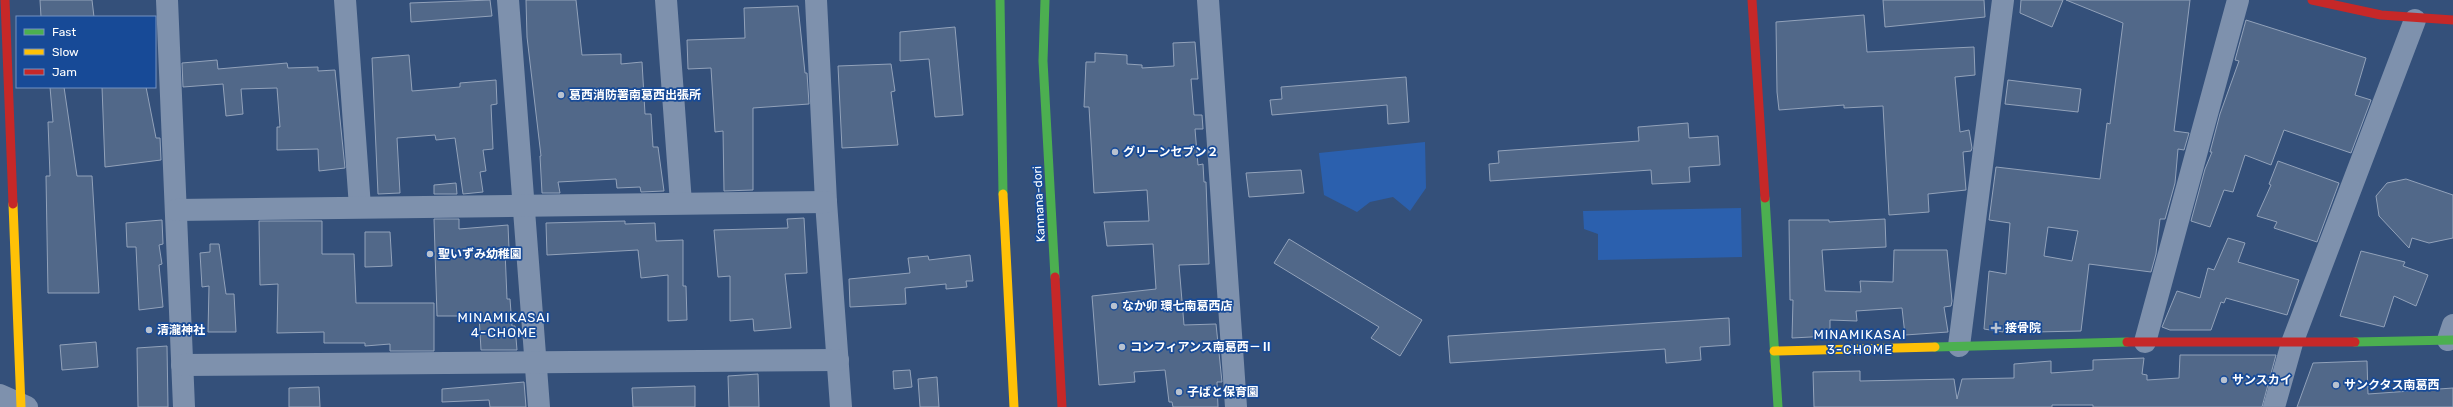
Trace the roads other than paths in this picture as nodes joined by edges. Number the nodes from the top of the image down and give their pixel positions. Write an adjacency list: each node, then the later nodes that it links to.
1 (5, 0): 30 (street)
2 (167, 0): 20 (street)
3 (344, 0): 19 (street)
4 (508, 0): 18 (street)
5 (666, 0): 17 (street)
6 (816, 0): 16 (street)
7 (1000, 0): 34 (street)
8 (1045, 0): 35 (street, Kannana-dori)
9 (1208, 0): 36 (street)
10 (1752, 0): 25 (street)
11 (2004, 0): 24 (street)
12 (2238, 0): 22 (street)
13 (2312, 0): 14 (street)
14 (2415, 20): 15 (street); 23 (street)
15 (2453, 20)
16 (826, 202): 17 (street); 26 (street)
17 (681, 203): 18 (street)
18 (523, 206): 19 (street); 27 (street)
19 (360, 207): 20 (street)
20 (176, 210): 28 (street)
21 (2451, 335): 23 (street)
22 (2145, 342): 23 (street); 24 (street)
23 (2292, 343): 38 (street)
24 (1959, 346): 25 (street)
25 (1774, 351): 37 (street)
26 (838, 360): 27 (street); 33 (street)
27 (536, 362): 28 (street); 32 (street)
28 (182, 365): 31 (street)
29 (0, 395): 30 (street)
30 (23, 406)
31 (184, 407)
32 (539, 407)
33 (841, 407)
34 (1014, 407)
35 (1062, 407)
36 (1236, 407)
37 (1778, 407)
38 (2274, 407)

